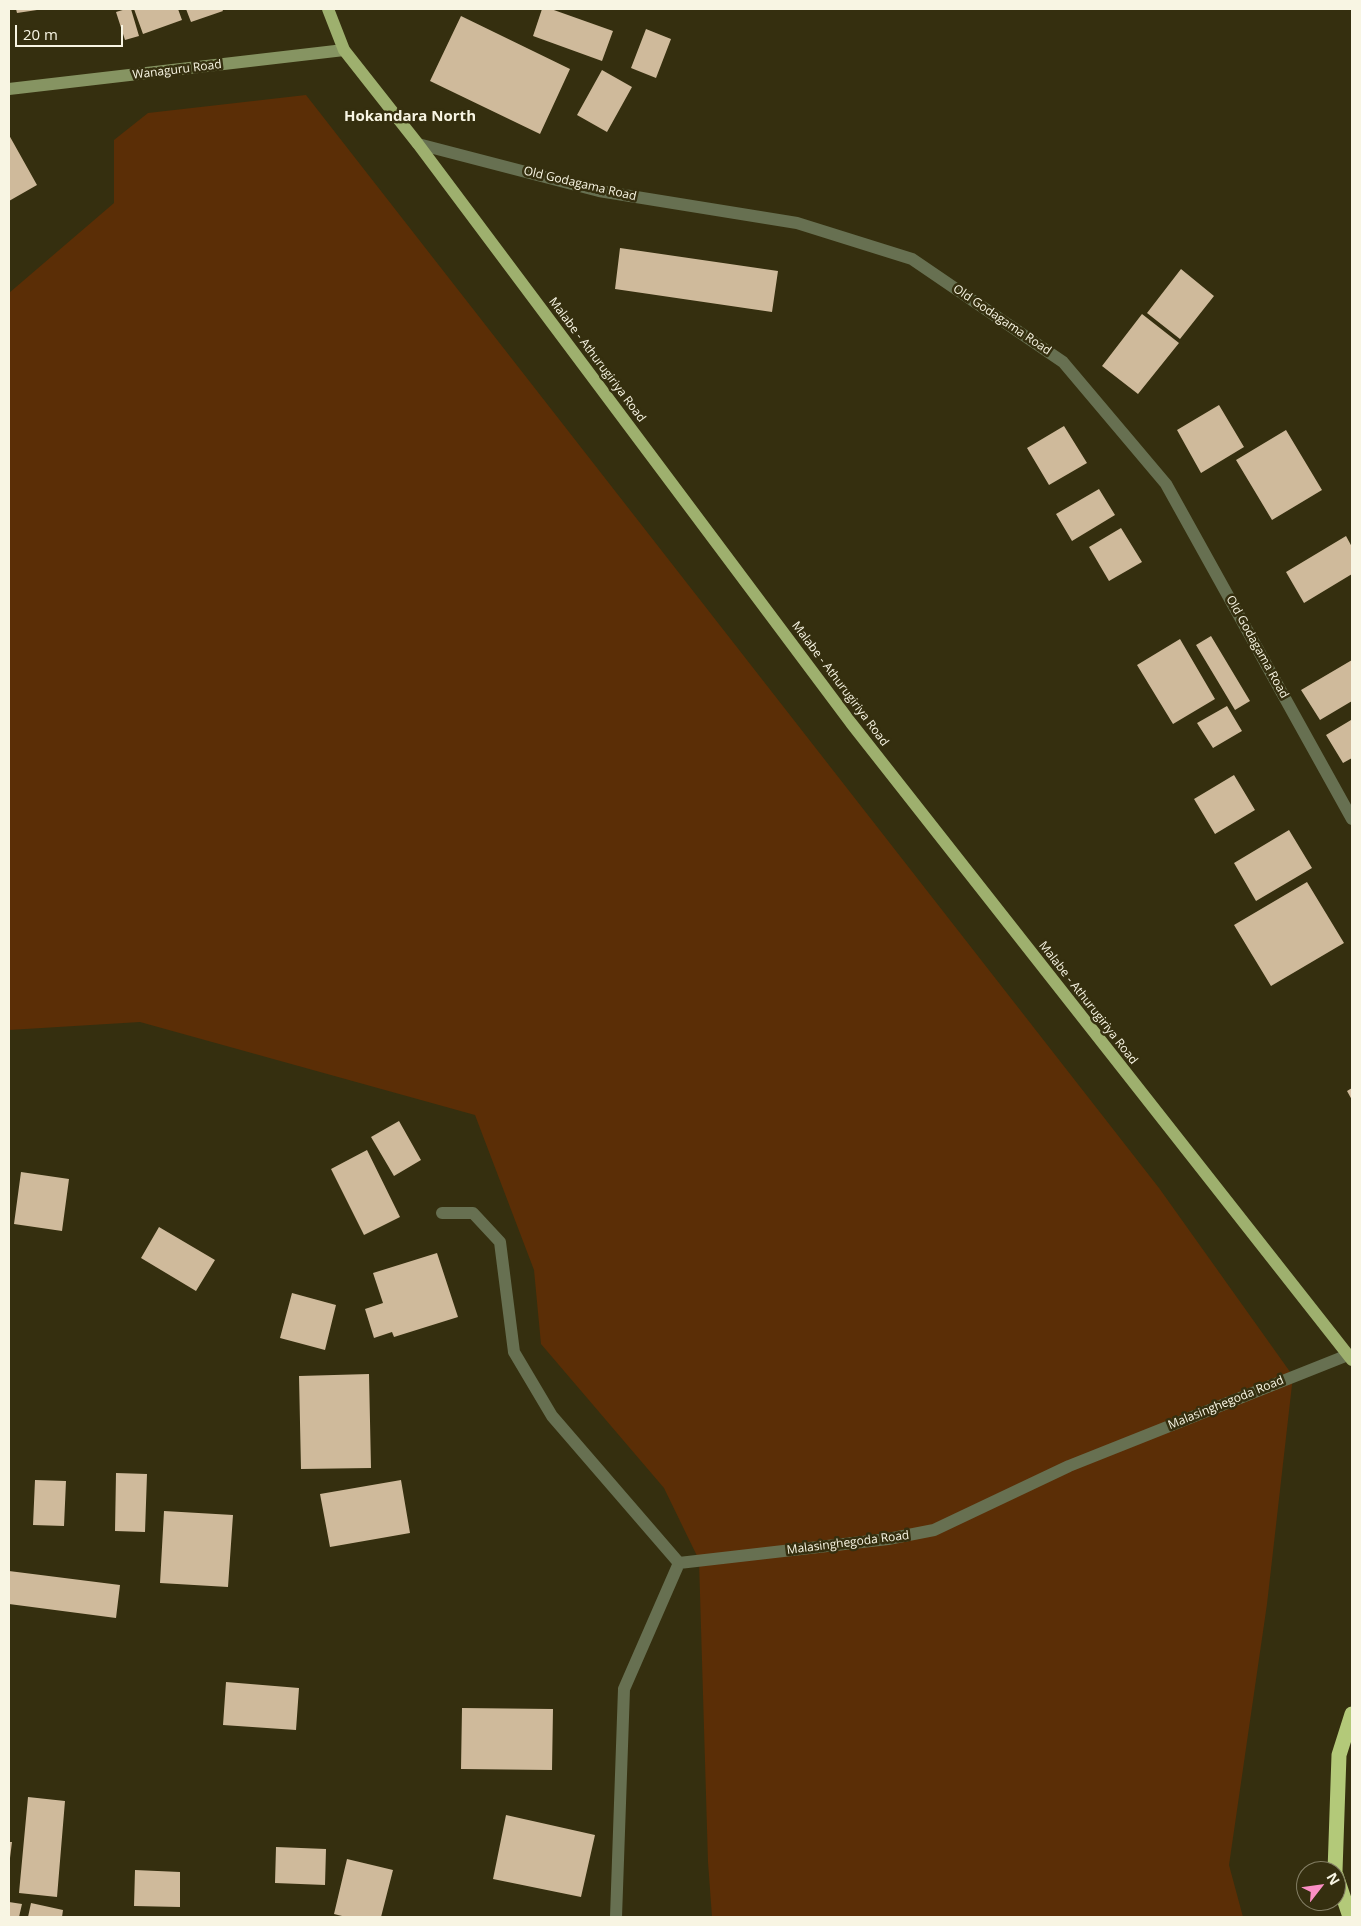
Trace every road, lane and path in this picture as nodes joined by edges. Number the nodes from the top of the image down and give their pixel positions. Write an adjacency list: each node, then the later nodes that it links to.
1 (328, 9): 2 (main road, Malabe - Athurugiriya Road)
2 (344, 50): 3 (street, Wanaguru Road); 4 (main road, Malabe - Athurugiriya Road)
3 (9, 89)
4 (418, 144): 5 (street, Old Godagama Road); 7 (main road, Malabe - Athurugiriya Road)
5 (1352, 818)
6 (442, 1213): 8 (street)
7 (1350, 1358): 8 (street, Malasinghegoda Road)
8 (679, 1563): 12 (street)
9 (1352, 1714): 10 (highway)
10 (1335, 1861)
11 (1346, 1905): 13 (highway)
12 (616, 1917)
13 (1350, 1917)

